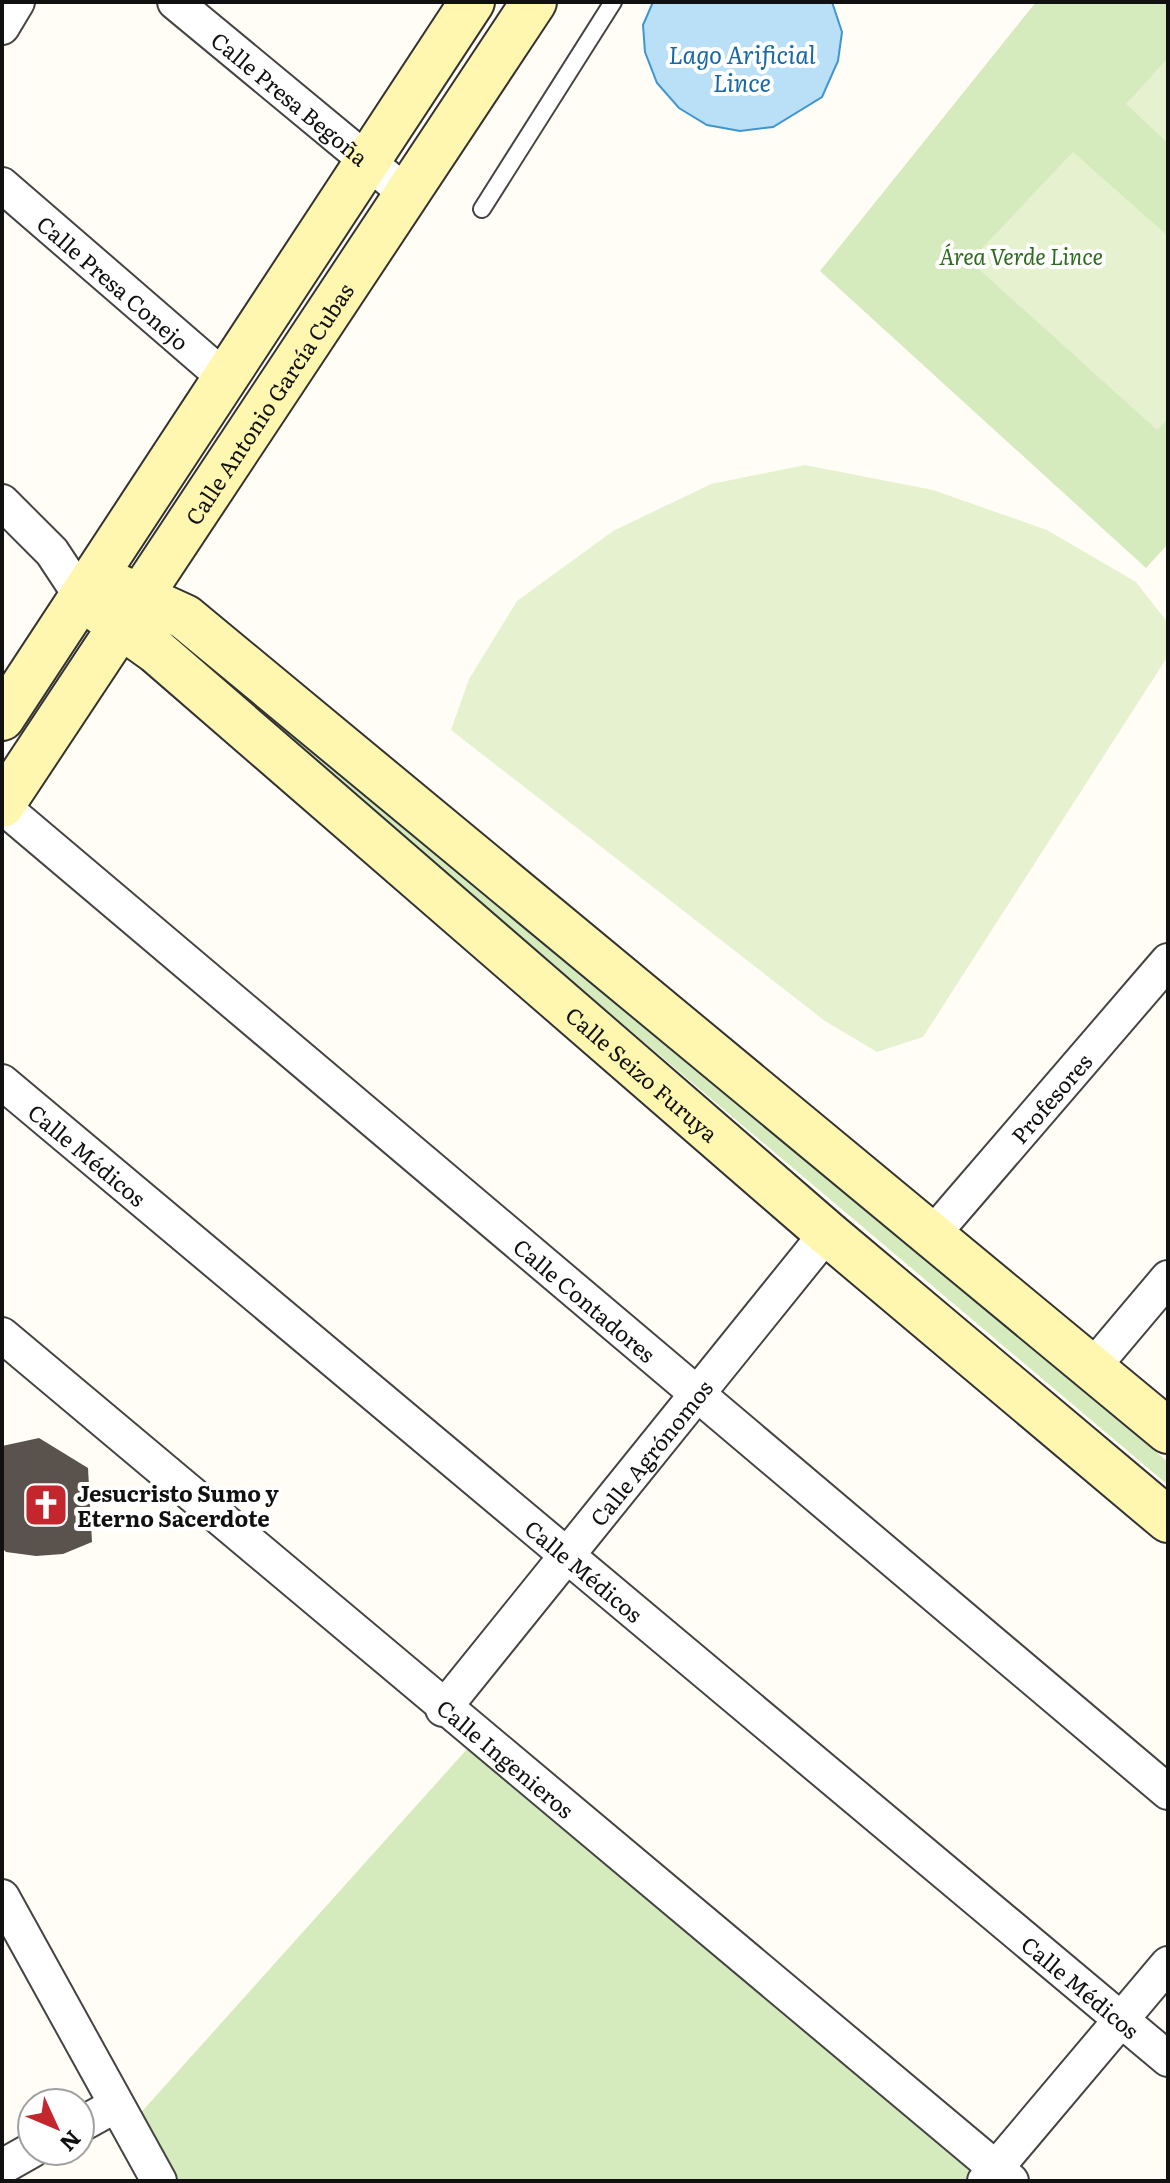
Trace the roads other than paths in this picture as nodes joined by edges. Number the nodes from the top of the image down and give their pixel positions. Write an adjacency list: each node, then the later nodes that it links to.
1 (17, 2): 6 (street)
2 (175, 2): 7 (street, Calle Presa Begoña)
3 (472, 2): 7 (street, Calle Antonio García Cubas)
4 (534, 2): 9 (street, Calle Antonio García Cubas)
5 (613, 2): 10 (lane)
6 (2, 27)
7 (368, 162): 9 (street, Calle Presa Begoña); 11 (street, Calle Antonio García Cubas)
8 (2, 185): 11 (street, Calle Presa Conejo)
9 (407, 194): 14 (street, Calle Antonio García Cubas)
10 (482, 209)
11 (225, 378): 13 (street, Calle Antonio García Cubas)
12 (2, 502): 13 (street)
13 (90, 588): 14 (street); 15 (street, Calle Antonio García Cubas)
14 (130, 610): 16 (street, Calle Antonio García Cubas); 19 (street, Calle Seizo Furuya); 20 (street)
15 (2, 718)
16 (2, 805): 24 (street, Calle Contadores)
17 (1168, 961): 20 (street, Profesores)
18 (2, 1082): 27 (street, Calle Médicos)
19 (827, 1233): 24 (street, Calle Agrónomos); 26 (street, Calle Seizo Furuya)
20 (933, 1234): 23 (street)
21 (1168, 1278): 23 (street)
22 (2, 1335): 28 (street, Calle Ingenieros)
23 (1092, 1368): 25 (street)
24 (697, 1394): 27 (street, Calle Agrónomos); 29 (street, Calle Contadores)
25 (1168, 1431)
26 (1168, 1520)
27 (567, 1555): 28 (street, Calle Agrónomos); 32 (street, Calle Médicos)
28 (443, 1709): 36 (street, Calle Ingenieros)
29 (1168, 1792)
30 (2, 1897): 34 (street)
31 (1168, 1964): 32 (street)
32 (1121, 2020): 33 (street, Calle Médicos); 36 (street)
33 (1168, 2059)
34 (116, 2105): 35 (street); 37 (street)
35 (96, 2116)
36 (997, 2177)
37 (159, 2181)

